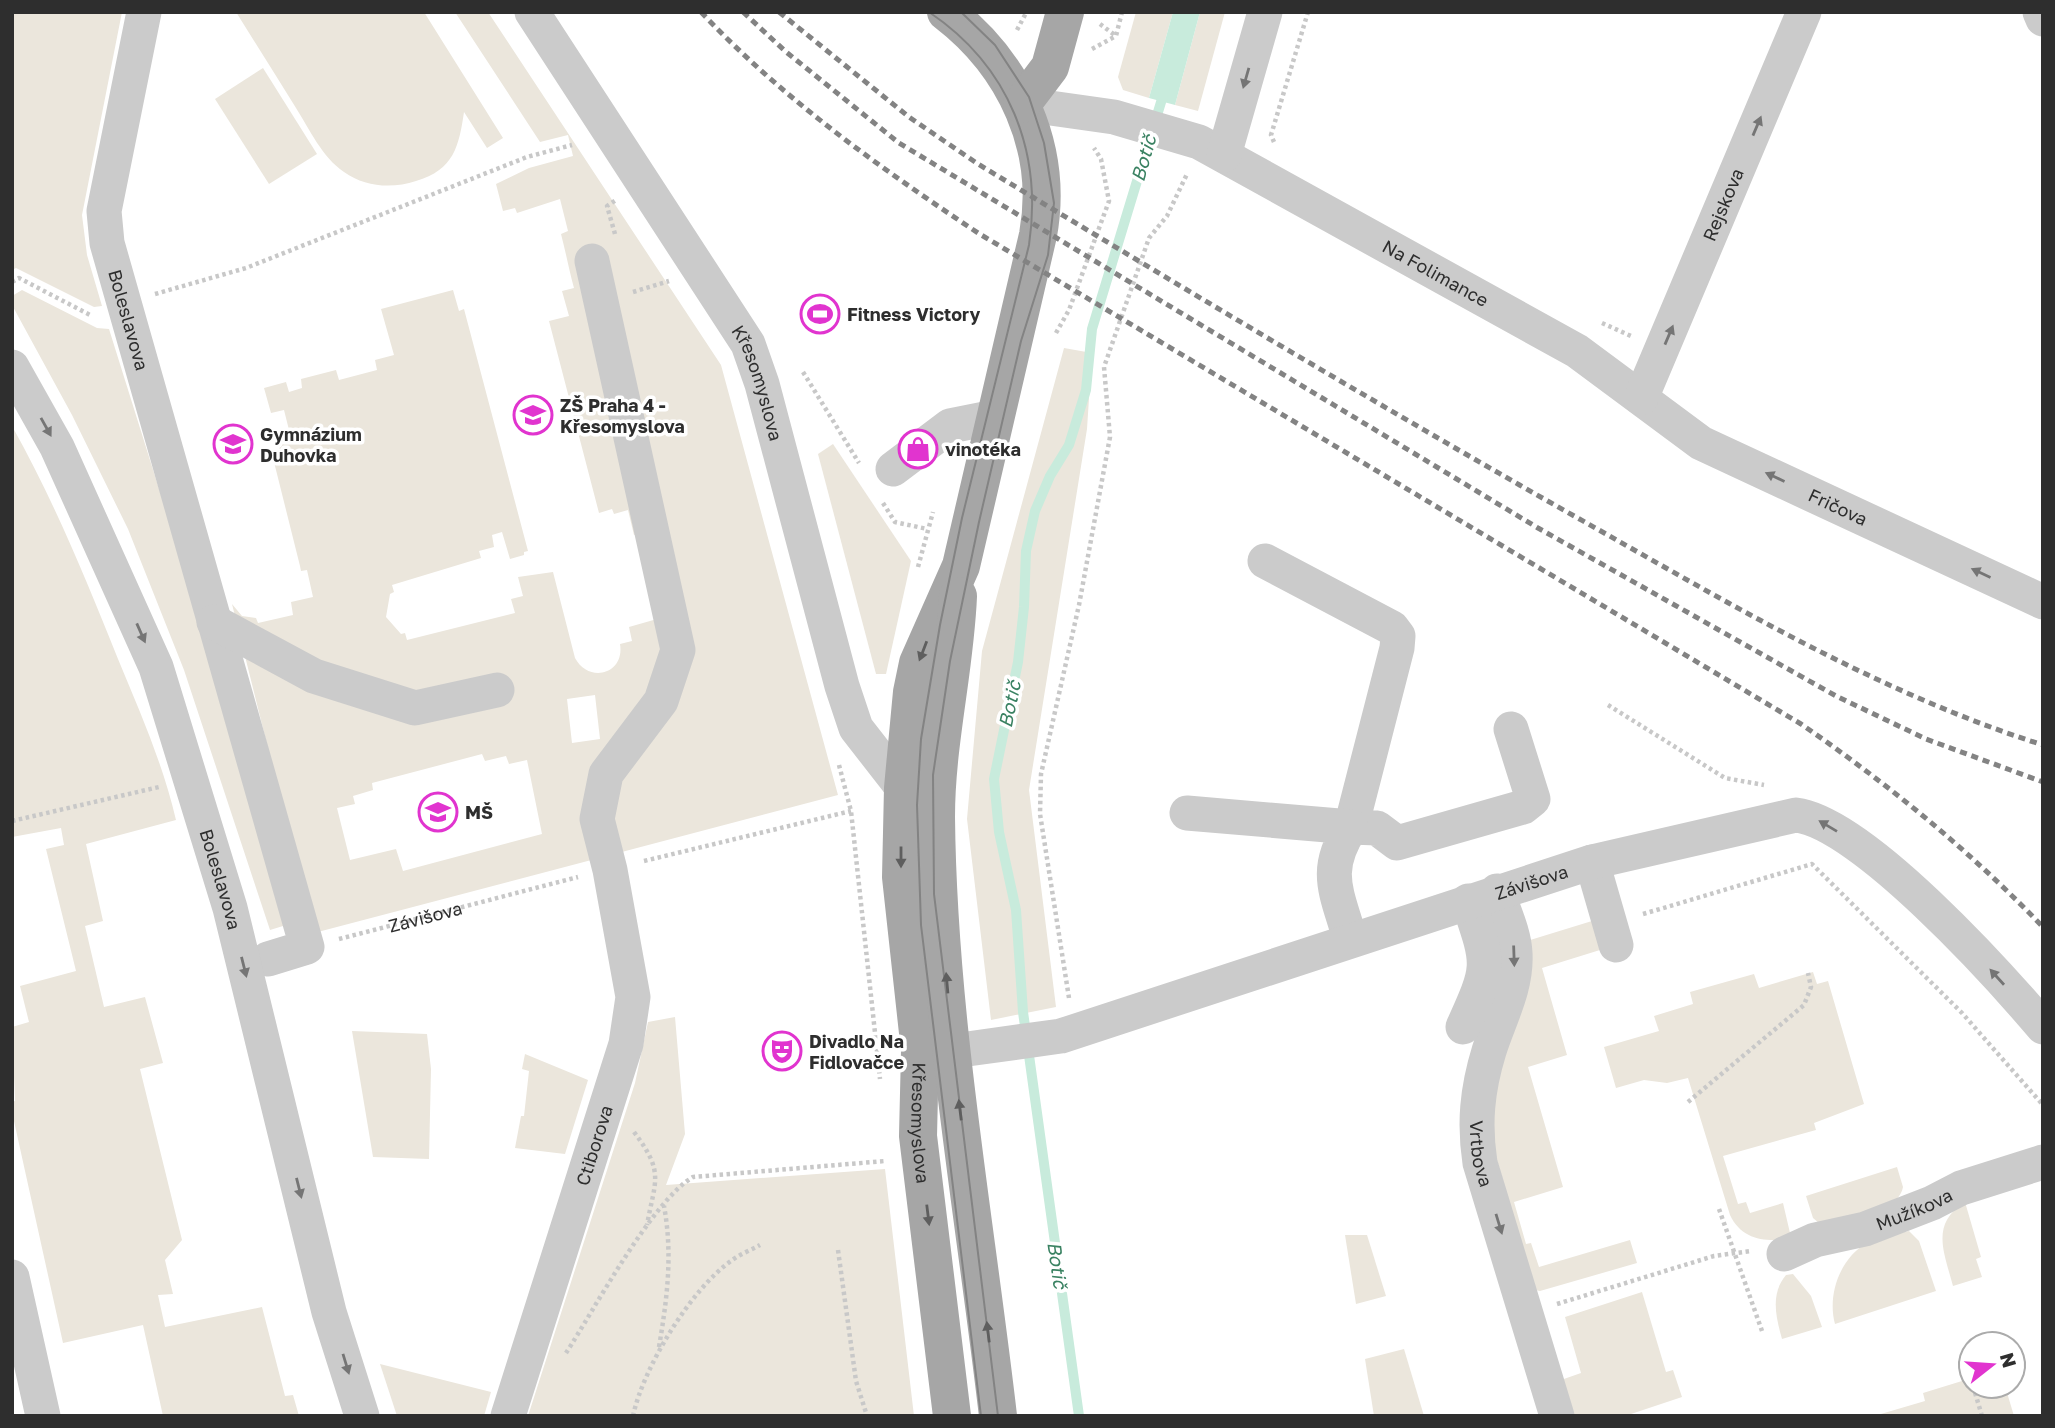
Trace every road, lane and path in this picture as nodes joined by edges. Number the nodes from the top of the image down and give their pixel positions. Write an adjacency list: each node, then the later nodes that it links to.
1 (144, 12): 20 (street, Boleslavova)
2 (532, 12): 39 (street, Křesomyslova)
3 (946, 12): 12 (main road, Křesomyslova)
4 (1065, 12): 12 (main road)
5 (1122, 12): 11 (path)
6 (1265, 12): 15 (street, one-way to 15)
7 (1308, 12): 16 (path)
8 (1804, 12): 25 (street, Rejskova, one-way to 8)
9 (2040, 12): 10 (street)
10 (2043, 19)
11 (1116, 36)
12 (1022, 104): 15 (street, Na Folimance); 26 (main road, Křesomyslova)
13 (572, 145): 20 (path)
14 (1094, 148): 22 (path)
15 (1211, 148): 25 (street, Na Folimance); 56 (path)
16 (1276, 150)
17 (607, 206): 18 (path)
18 (605, 252): 46 (street, Ctiborova)
19 (12, 282): 20 (path)
20 (125, 309): 33 (street, Boleslavova)
21 (1592, 318): 23 (path)
22 (1056, 333)
23 (1637, 335)
24 (12, 367): 76 (street, Boleslavova, one-way to 76)
25 (1641, 398): 32 (street, Fričova, one-way to 25)
26 (995, 417): 27 (street); 31 (main road, Křesomyslova)
27 (893, 469)
28 (933, 512): 29 (path)
29 (927, 529)
30 (1265, 561): 44 (street)
31 (961, 566): 39 (main road, Křesomyslova, one-way to 39); 43 (main road, Křesomyslova)
32 (2043, 602)
33 (214, 622): 34 (street); 51 (street, Boleslavova)
34 (496, 690)
35 (1608, 705): 37 (path)
36 (1511, 729): 44 (street)
37 (1749, 781)
38 (161, 786): 42 (path)
39 (903, 789): 43 (street, Křesomyslova); 79 (main road, Křesomyslova, one-way to 79)
40 (851, 811): 46 (path, Závišova)
41 (1187, 813): 44 (street)
42 (12, 821)
43 (937, 822): 57 (main road, Křesomyslova, one-way to 43)
44 (1351, 827): 49 (street)
45 (1592, 862): 47 (street, Závišova); 48 (street); 55 (street, Závišova, one-way to 45)
46 (609, 870): 51 (path, Závišova); 59 (street, Ctiborova)
47 (1483, 896): 49 (street, Závišova); 54 (street); 71 (street, Vrtbova, one-way to 71)
48 (1602, 897): 50 (street); 60 (path)
49 (1350, 939): 56 (street, Závišova)
50 (1616, 945)
51 (307, 947): 52 (street)
52 (268, 959)
53 (1808, 973): 58 (path)
54 (1463, 1027)
55 (2043, 1027)
56 (1068, 1034): 57 (street, Závišova)
57 (953, 1051): 80 (main road, Křesomyslova, one-way to 57)
58 (1688, 1102)
59 (607, 1104): 65 (path); 74 (street, Ctiborova)
60 (2043, 1105)
61 (890, 1160): 63 (path)
62 (2043, 1162): 68 (street, Mužíkova)
63 (664, 1205): 65 (path); 73 (path)
64 (1719, 1209): 69 (path)
65 (646, 1228): 74 (path)
66 (760, 1245): 73 (path)
67 (838, 1250): 78 (path)
68 (1769, 1252): 69 (path)
69 (1733, 1253): 71 (path); 72 (path)
70 (12, 1277): 75 (street)
71 (1526, 1313): 81 (street, Vrtbova)
72 (1762, 1331)
73 (659, 1349): 77 (path)
74 (512, 1403)
75 (43, 1416)
76 (362, 1416)
77 (633, 1416)
78 (867, 1416)
79 (952, 1416)
80 (998, 1416)
81 (1558, 1416)

